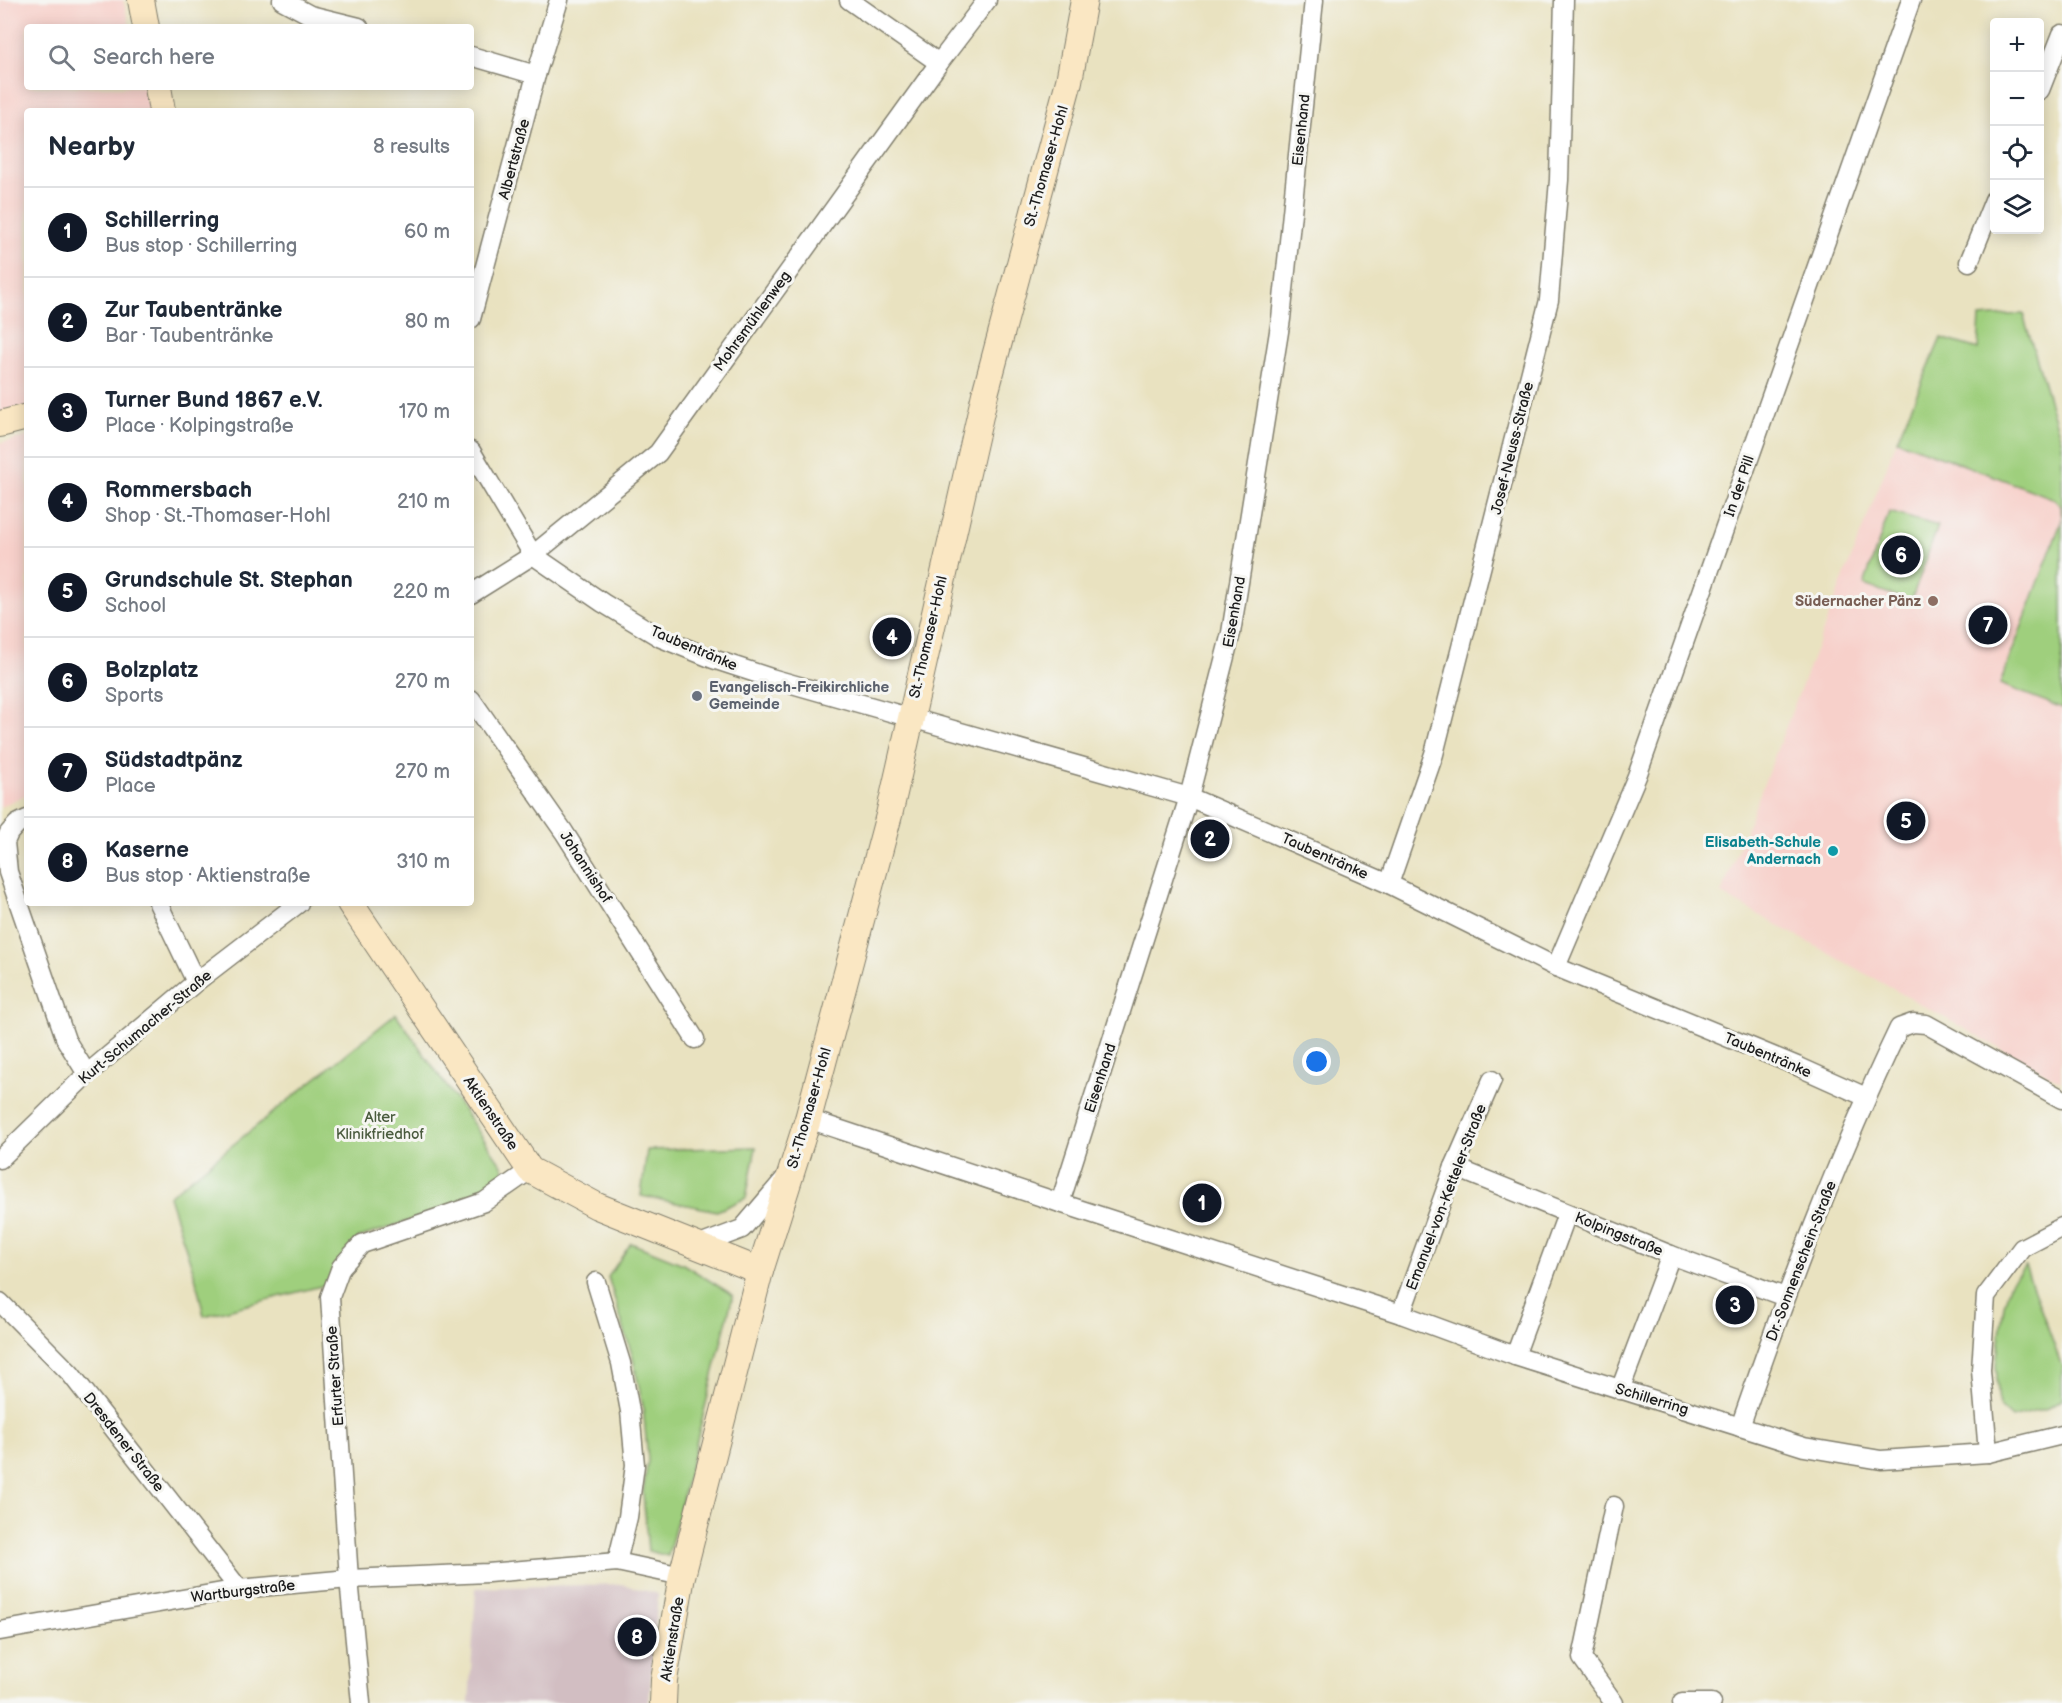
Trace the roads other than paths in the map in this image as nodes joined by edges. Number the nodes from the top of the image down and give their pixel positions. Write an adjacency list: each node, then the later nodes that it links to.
1 (141, 0): 10 (street)
2 (282, 0): 11 (street)
3 (559, 0): 15 (street, Albertstraße)
4 (849, 0): 14 (street)
5 (987, 0): 14 (street, Mohrsmühlenweg)
6 (1084, 0): 28 (street, St.-Thomaser-Hohl)
7 (1314, 0): 29 (street, Eisenhand)
8 (1564, 0): 31 (street, Josef-Neuss-Straße)
9 (1911, 0): 35 (street, In der Pill)
10 (145, 24)
11 (347, 24)
12 (2062, 34): 16 (street)
13 (474, 57): 15 (street)
14 (939, 63): 25 (street, Mohrsmühlenweg)
15 (536, 75): 21 (street, Albertstraße)
16 (2044, 80)
17 (158, 90): 18 (street)
18 (162, 108)
19 (1990, 212): 20 (street)
20 (1970, 262)
21 (474, 290)
22 (24, 418): 23 (street)
23 (0, 424)
24 (474, 456): 25 (street)
25 (533, 555): 26 (street, Mohrsmühlenweg); 28 (street, Taubentränke)
26 (474, 592)
27 (474, 703): 37 (street, Johannishof)
28 (910, 716): 29 (street, Taubentränke); 42 (street, St.-Thomaser-Hohl)
29 (1189, 796): 31 (street, Taubentränke); 47 (street, Eisenhand)
30 (24, 820): 38 (street)
31 (1389, 884): 35 (street, Taubentränke)
32 (159, 906): 36 (street)
33 (295, 906): 36 (street, Kurt-Schumacher-Straße)
34 (352, 906): 45 (street, Aktienstraße)
35 (1556, 967): 40 (street, Taubentränke)
36 (196, 982): 38 (street, Kurt-Schumacher-Straße)
37 (695, 1039)
38 (87, 1074): 43 (street, Kurt-Schumacher-Straße)
39 (1492, 1080): 44 (street, Emanuel-von-Ketteler-Straße)
40 (1866, 1097): 41 (street); 54 (street, Dr.-Sonnenschein-Straße)
41 (2062, 1099)
42 (808, 1119): 46 (street, St.-Thomaser-Hohl); 47 (street, Schillerring)
43 (0, 1160)
44 (1454, 1167): 48 (street, Kolpingstraße); 56 (street, Emanuel-von-Ketteler-Straße)
45 (530, 1170): 50 (street, Aktienstraße); 66 (street, Erfurter Straße)
46 (790, 1173): 50 (street); 52 (street, St.-Thomaser-Hohl)
47 (1060, 1203): 56 (street, Schillerring)
48 (1567, 1214): 51 (street, Kolpingstraße); 57 (street)
49 (2062, 1227): 61 (street)
50 (697, 1246): 52 (street, Aktienstraße)
51 (1671, 1255): 54 (street, Kolpingstraße); 58 (street)
52 (760, 1271): 65 (street, Aktienstraße)
53 (596, 1282): 63 (street)
54 (1785, 1297): 59 (street, Dr.-Sonnenschein-Straße)
55 (0, 1302): 67 (street, Dresdener Straße)
56 (1401, 1314): 57 (street, Schillerring)
57 (1515, 1356): 58 (street, Schillerring)
58 (1620, 1390): 59 (street, Schillerring)
59 (1740, 1427): 61 (street, Schillerring)
60 (2062, 1435): 61 (street, Schillerring)
61 (1988, 1453)
62 (1614, 1506): 71 (street)
63 (617, 1562): 64 (street, Aktienstraße); 65 (street, Aktienstraße)
64 (488, 1573): 66 (street, Wartburgstraße)
65 (682, 1575): 70 (street, Aktienstraße)
66 (349, 1579): 67 (street, Wartburgstraße); 69 (street, Erfurter Straße)
67 (239, 1589): 68 (street, Wartburgstraße)
68 (0, 1630)
69 (361, 1703)
70 (663, 1703)
71 (1614, 1703)
72 (1682, 1703): 73 (street)
73 (1712, 1703)

